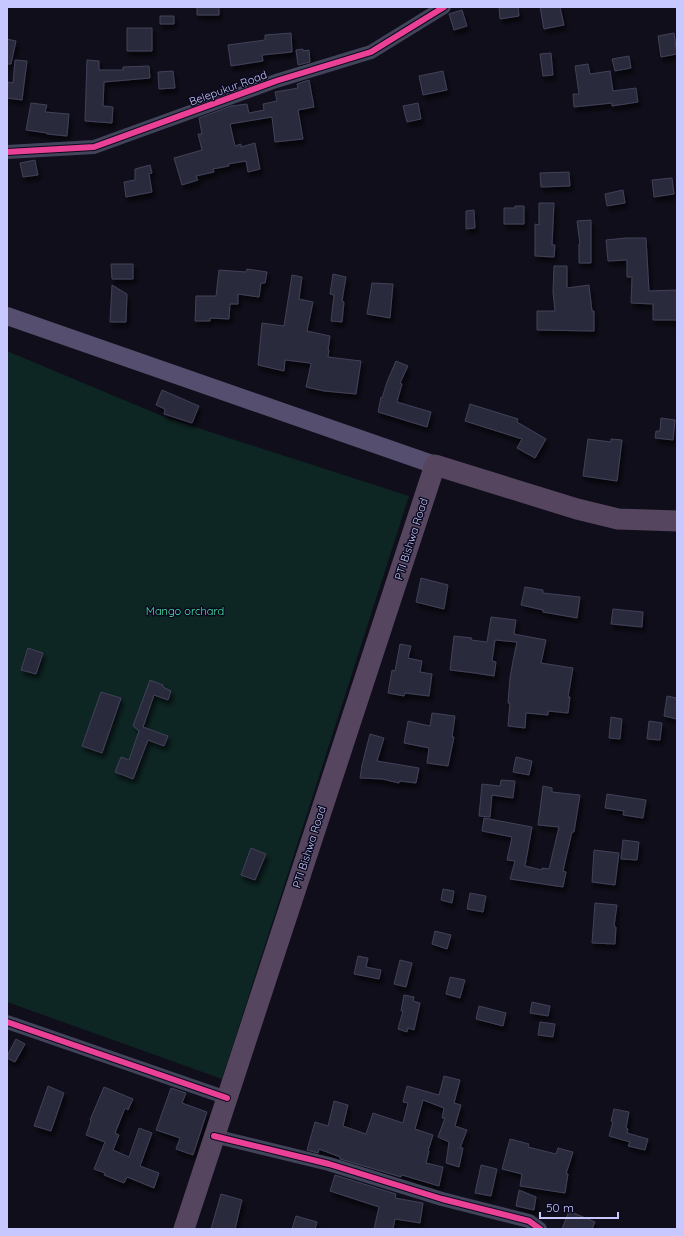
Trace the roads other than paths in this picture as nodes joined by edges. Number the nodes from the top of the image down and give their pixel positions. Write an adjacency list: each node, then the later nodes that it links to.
1 (444, 7): 2 (street, Belepukur Road)
2 (7, 152)
3 (7, 316): 4 (main road)
4 (435, 465): 5 (highway); 7 (highway, PTI Bishwa Road)
5 (677, 521)
6 (7, 1022): 7 (street)
7 (227, 1098): 8 (highway, PTI Bishwa Road)
8 (214, 1136): 9 (highway, PTI Bishwa Road); 10 (street)
9 (184, 1229)
10 (540, 1229)

